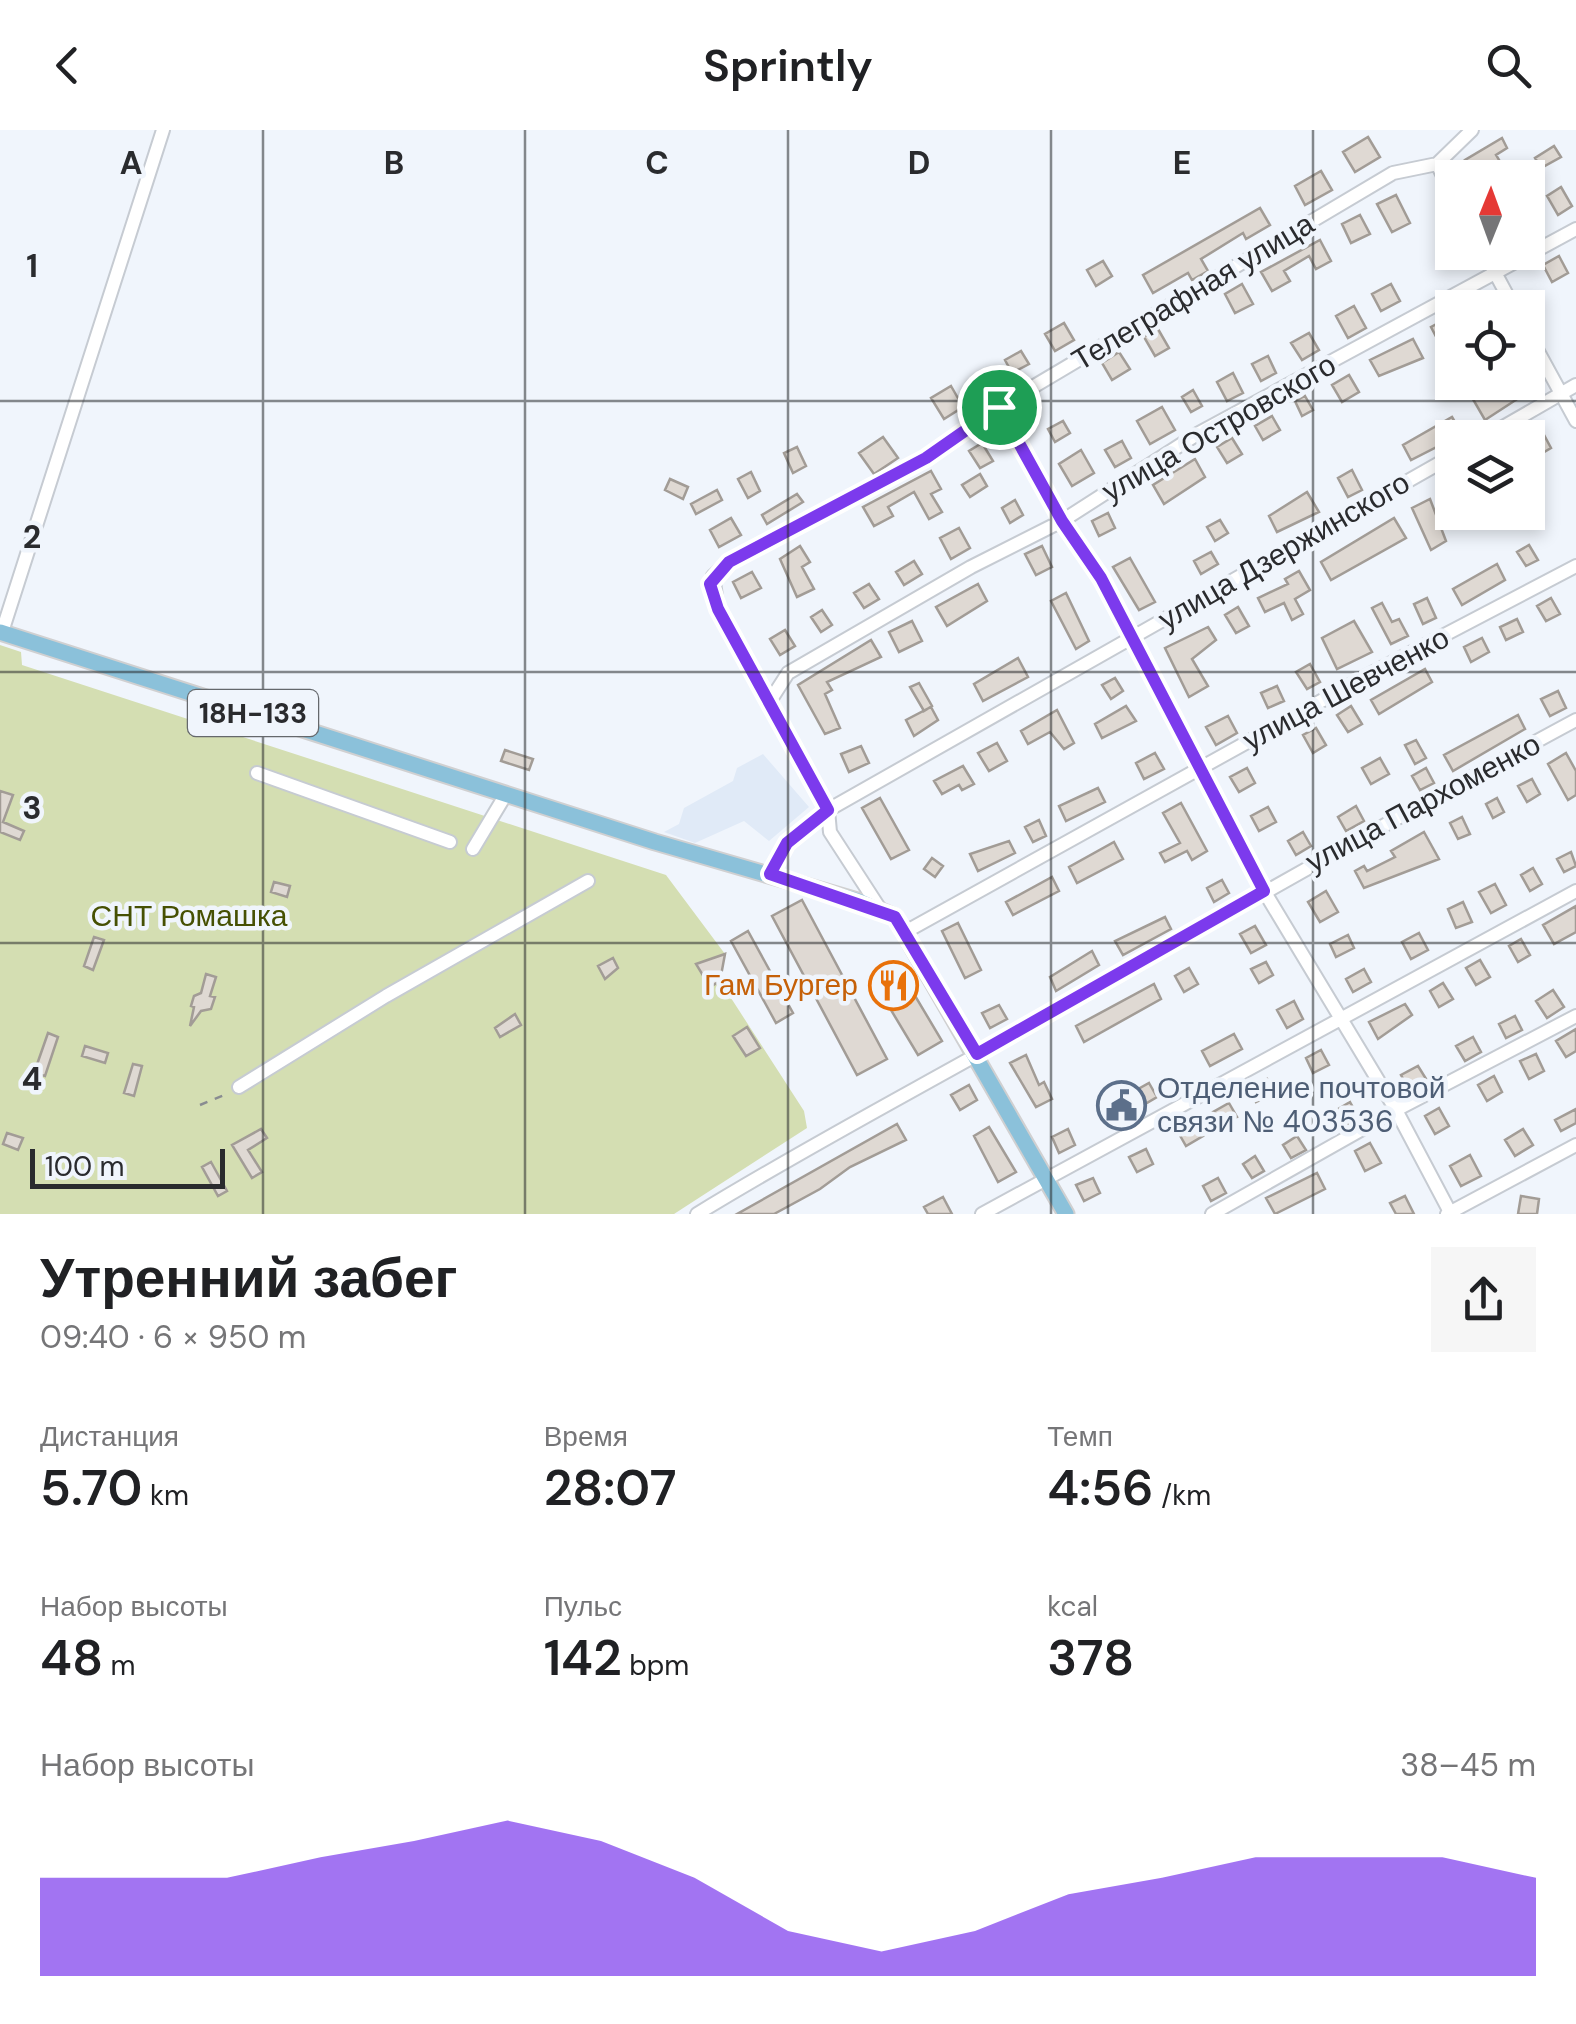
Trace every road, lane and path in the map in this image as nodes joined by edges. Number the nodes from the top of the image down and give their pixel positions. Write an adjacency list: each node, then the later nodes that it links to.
1 (163, 130): 18 (street)
2 (1472, 130): 3 (street)
3 (1441, 160)
4 (1435, 164): 12 (street, Телеграфная улица)
5 (1576, 229): 7 (street, улица Островского)
6 (1493, 270): 7 (street)
7 (1496, 276): 8 (street); 16 (street, улица Островского)
8 (1504, 290)
9 (1545, 364): 11 (street)
10 (1576, 386): 11 (street)
11 (1561, 394): 13 (street); 14 (street)
12 (999, 407): 16 (street); 20 (street, Телеграфная улица)
13 (1516, 420)
14 (1576, 421)
15 (1435, 466): 19 (street, улица Дзержинского)
16 (1062, 521): 19 (street); 20 (street, улица Островского)
17 (1576, 566): 22 (street, улица Шевченко)
18 (1, 632): 24 (main road, 18Н-133)
19 (1132, 638): 22 (street); 25 (street, улица Дзержинского)
20 (770, 701): 25 (street)
21 (1576, 720): 30 (street, улица Пархоменко)
22 (1200, 768): 30 (street); 33 (street, улица Шевченко)
23 (258, 773): 26 (street)
24 (506, 794): 27 (street); 28 (main road, 18Н-133)
25 (828, 810): 28 (street, улица Дзержинского); 32 (street)
26 (450, 842)
27 (473, 849)
28 (770, 874): 32 (main road, 18Н-133)
29 (588, 881): 37 (street)
30 (1264, 891): 35 (street); 36 (street, улица Пархоменко)
31 (1576, 891): 35 (street)
32 (880, 909): 33 (main road, 18Н-133)
33 (907, 931): 36 (main road, 18Н-133)
34 (1576, 1016): 40 (street)
35 (1338, 1018): 40 (street); 41 (street)
36 (977, 1054): 43 (main road, 18Н-133); 44 (street, улица Пархоменко)
37 (239, 1088): 38 (path)
38 (200, 1105)
39 (1118, 1107): 41 (path)
40 (1396, 1110): 47 (street); 48 (street)
41 (1121, 1139): 43 (street)
42 (1576, 1145): 48 (street)
43 (1048, 1180): 45 (street); 46 (main road, 18Н-133)
44 (697, 1214)
45 (982, 1214)
46 (1066, 1214)
47 (1212, 1214)
48 (1449, 1214)

